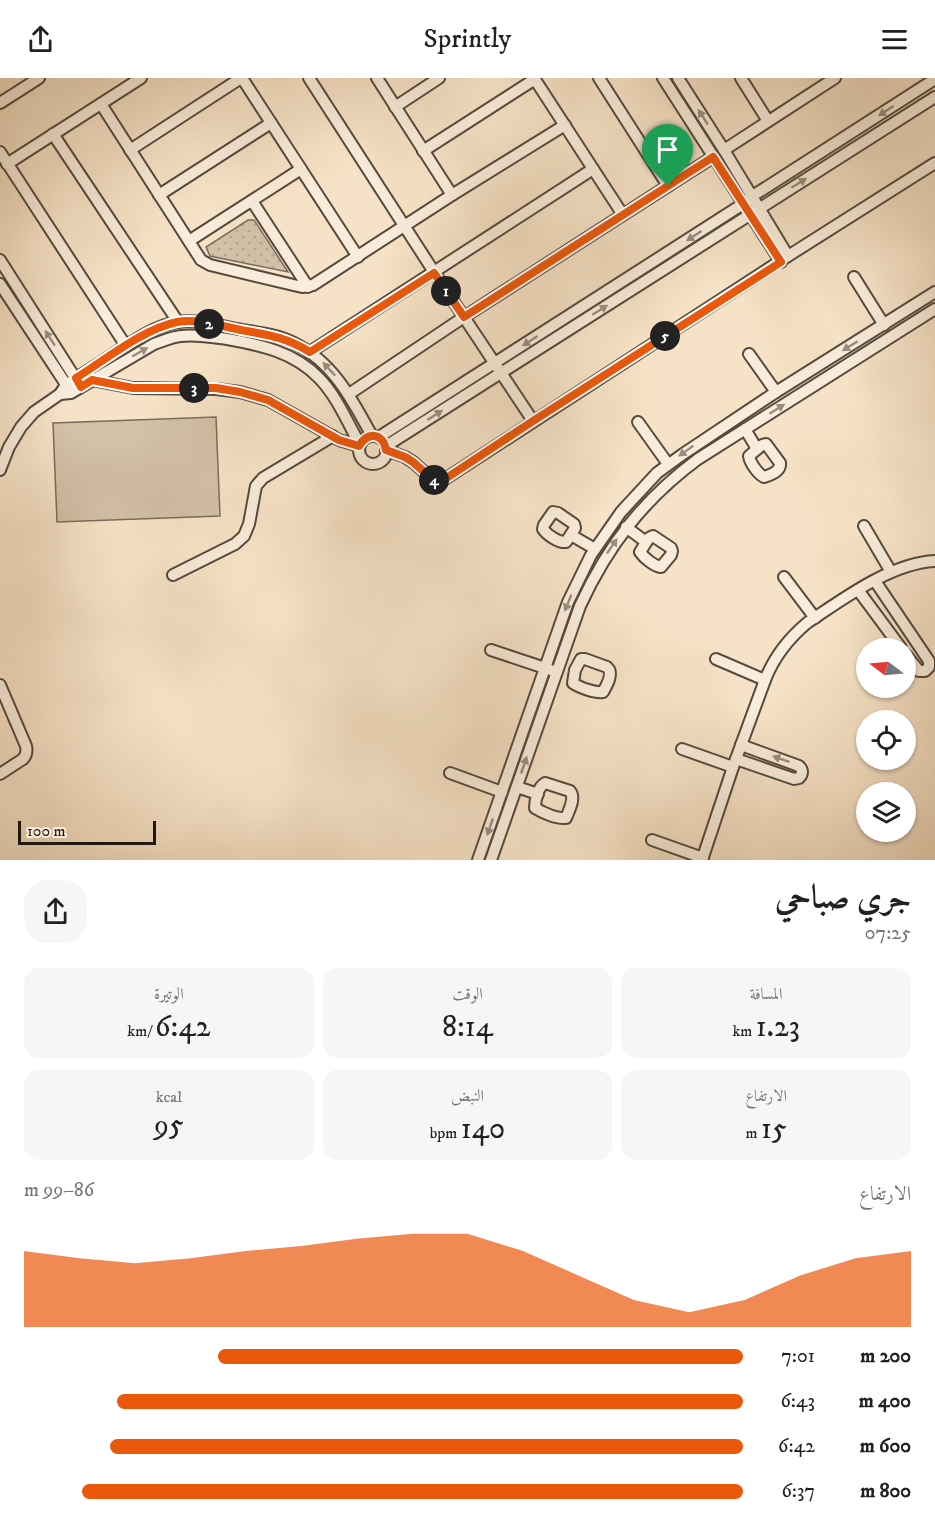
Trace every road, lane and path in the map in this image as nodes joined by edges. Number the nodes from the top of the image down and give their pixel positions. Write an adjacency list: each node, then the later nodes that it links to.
1 (39, 78): 14 (street)
2 (141, 78): 17 (street)
3 (242, 78): 20 (street); 23 (street)
4 (309, 78): 39 (street)
5 (377, 78): 18 (street)
6 (439, 78): 18 (street)
7 (599, 78): 32 (street)
8 (663, 78): 27 (street)
9 (678, 78): 24 (street, one-way to 9)
10 (741, 78): 19 (street)
11 (836, 78): 19 (street)
12 (535, 79): 21 (street); 25 (street)
13 (935, 79): 36 (street, one-way to 36)
14 (24, 82): 16 (street)
15 (935, 97): 37 (street, one-way to 15)
16 (0, 103)
17 (101, 104): 22 (street); 23 (street)
18 (395, 107): 25 (street)
19 (768, 121): 24 (street)
20 (272, 123): 30 (street); 33 (street)
21 (565, 125): 31 (street); 34 (street)
22 (53, 134): 28 (street); 51 (street)
23 (130, 150): 33 (street)
24 (724, 150): 36 (street)
25 (423, 151): 34 (street)
26 (0, 152): 28 (street)
27 (713, 157): 32 (street); 36 (street)
28 (7, 164): 53 (street)
29 (935, 164): 42 (street)
30 (301, 169): 35 (street); 41 (street)
31 (593, 169): 38 (street); 44 (street)
32 (668, 186): 38 (street)
33 (159, 195): 40 (street)
34 (452, 195): 39 (street)
35 (252, 201): 40 (street); 47 (street)
36 (747, 201): 37 (street); 57 (street, one-way to 57)
37 (754, 212): 42 (street); 57 (street, one-way to 37)
38 (623, 215): 50 (street)
39 (404, 227): 41 (street); 44 (street)
40 (189, 241): 47 (street)
41 (358, 257): 47 (street)
42 (784, 259): 63 (street)
43 (0, 260): 60 (street, one-way to 43)
44 (434, 273): 50 (street); 54 (street)
45 (854, 277): 52 (street)
46 (0, 284): 60 (street)
47 (308, 287)
48 (935, 292): 52 (street)
49 (935, 309): 58 (street)
50 (464, 317): 57 (street); 62 (street)
51 (178, 322): 53 (street); 54 (street)
52 (884, 325): 56 (street, one-way to 56)
53 (126, 346): 60 (street)
54 (310, 352): 62 (street, one-way to 54)
55 (749, 354): 61 (street)
56 (820, 364): 58 (street); 61 (street)
57 (498, 368): 63 (street); 67 (street)
58 (829, 376): 65 (street, one-way to 58)
59 (92, 380): 60 (street); 66 (street); 68 (street, one-way to 68)
60 (71, 388): 71 (street)
61 (776, 392): 70 (street, one-way to 70)
62 (349, 394): 67 (street)
63 (533, 421): 67 (street)
64 (639, 422): 70 (street)
65 (745, 429): 69 (street); 73 (street)
66 (333, 436): 68 (street); 79 (street)
67 (381, 442): 68 (street); 68 (street)
68 (359, 445)
69 (757, 448)
70 (668, 464): 76 (street)
71 (0, 470)
72 (864, 526): 78 (street)
73 (626, 527): 75 (street); 91 (street, one-way to 73)
74 (571, 535): 76 (street)
75 (646, 542)
76 (595, 549): 90 (street, one-way to 90)
77 (935, 561): 78 (street)
78 (891, 572): 81 (street)
79 (173, 575)
80 (784, 577): 83 (street)
81 (874, 581): 82 (street); 85 (street)
82 (858, 590): 83 (street); 84 (street)
83 (815, 618): 93 (street)
84 (894, 638)
85 (913, 638)
86 (916, 642): 89 (street)
87 (491, 650): 90 (street)
88 (716, 659): 93 (street)
89 (916, 667)
90 (545, 668): 91 (street); 101 (street)
91 (558, 668): 92 (street); 100 (street, one-way to 91)
92 (575, 670)
93 (765, 680): 95 (street)
94 (1, 690): 99 (street)
95 (741, 745): 97 (street); 97 (street, one-way to 95)
96 (682, 748): 97 (street)
97 (735, 763): 104 (street)
98 (450, 773): 101 (street)
99 (0, 774)
100 (517, 788): 102 (street); 106 (street)
101 (502, 792): 105 (street, one-way to 105)
102 (538, 794)
103 (652, 840): 104 (street)
104 (702, 859)
105 (478, 860)
106 (492, 860)

